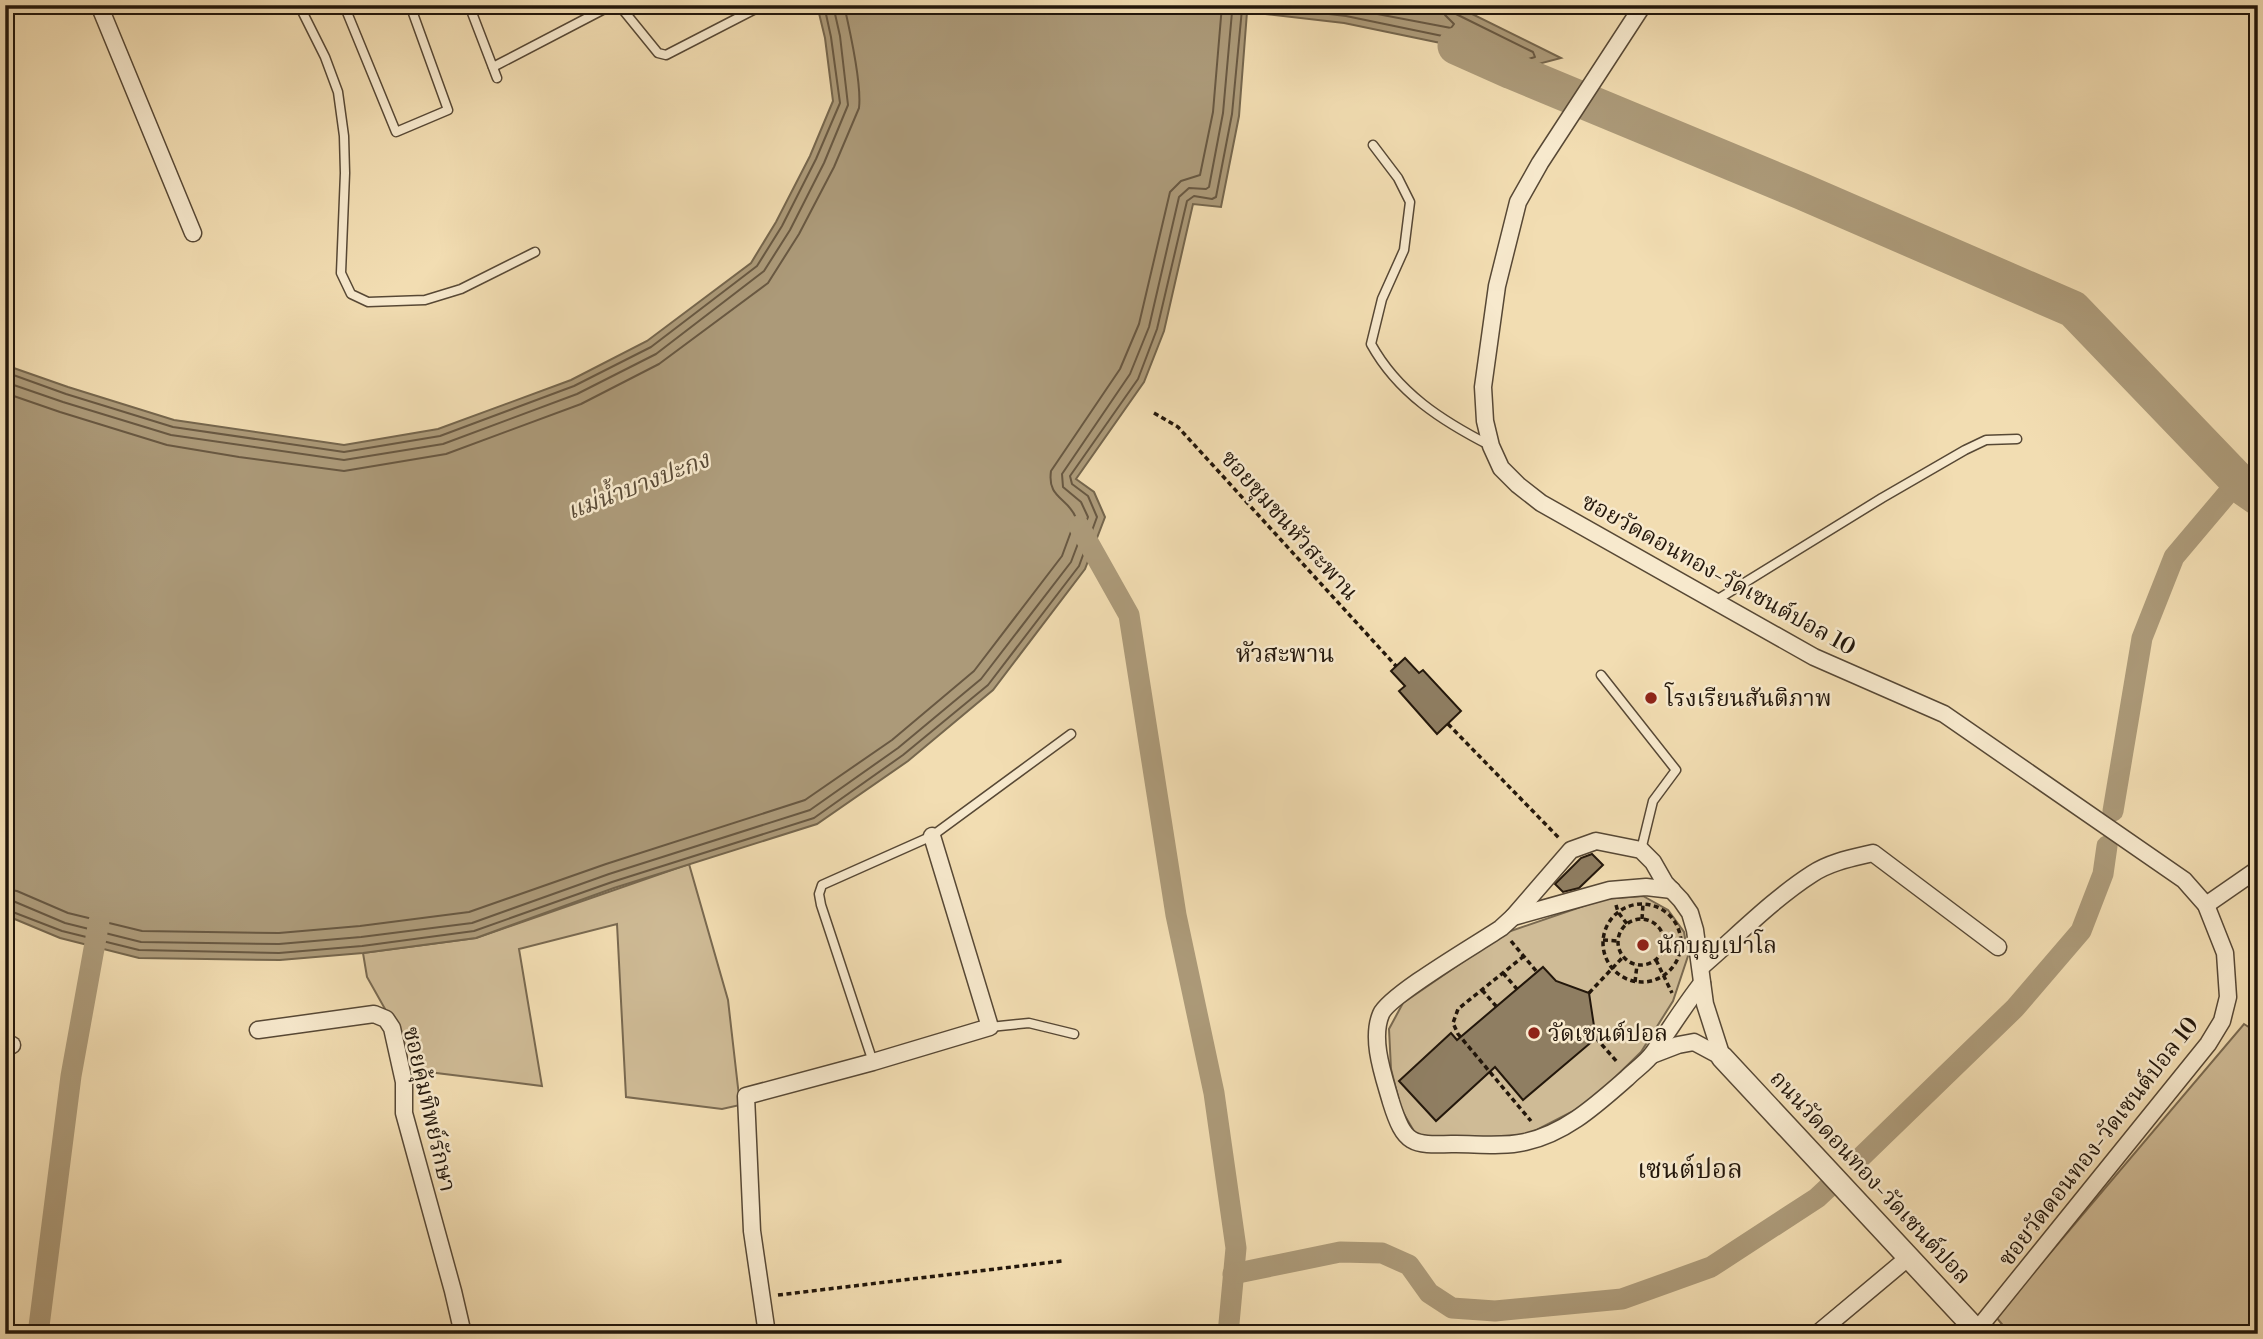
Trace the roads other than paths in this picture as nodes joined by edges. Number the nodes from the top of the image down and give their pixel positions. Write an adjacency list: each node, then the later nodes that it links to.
1 (99, 5): 13 (street)
2 (299, 5): 14 (lane)
3 (344, 5): 4 (lane)
4 (410, 5)
5 (469, 5): 10 (lane)
6 (612, 5): 10 (lane)
7 (619, 5): 8 (lane)
8 (763, 5)
9 (1643, 5): 16 (street, ซอยวัดดอนทอง-วัดเซนต์ปอล 10)
10 (493, 67): 11 (lane)
11 (497, 78)
12 (1373, 145): 16 (lane)
13 (194, 233)
14 (535, 252)
15 (2017, 439): 17 (lane)
16 (1491, 446): 17 (street, ซอยวัดดอนทอง-วัดเซนต์ปอล 10)
17 (1716, 601): 24 (street, ซอยวัดดอนทอง-วัดเซนต์ปอล 10)
18 (1601, 675): 21 (lane)
19 (1071, 734): 20 (lane)
20 (932, 836): 28 (street); 33 (lane)
21 (1641, 850): 23 (street); 25 (street)
22 (2258, 869): 24 (street)
23 (1672, 890): 25 (street); 27 (street)
24 (2206, 905): 35 (street, ซอยวัดดอนทอง-วัดเซนต์ปอล 10)
25 (1507, 923): 31 (street)
26 (1998, 947): 27 (street)
27 (1701, 975): 31 (street); 32 (street)
28 (990, 1027): 30 (lane); 33 (street)
29 (258, 1030): 36 (street, ซอยคุ้มทิพย์รักษา)
30 (1074, 1034)
31 (1652, 1055): 32 (street)
32 (1722, 1057): 34 (street, ถนนวัดดอนทอง-วัดเซนต์ปอล)
33 (873, 1062): 37 (street)
34 (1909, 1257): 35 (street, ถนนวัดดอนทอง-วัดเซนต์ปอล); 38 (street)
35 (1979, 1332)
36 (463, 1334)
37 (767, 1334)
38 (1817, 1334)

